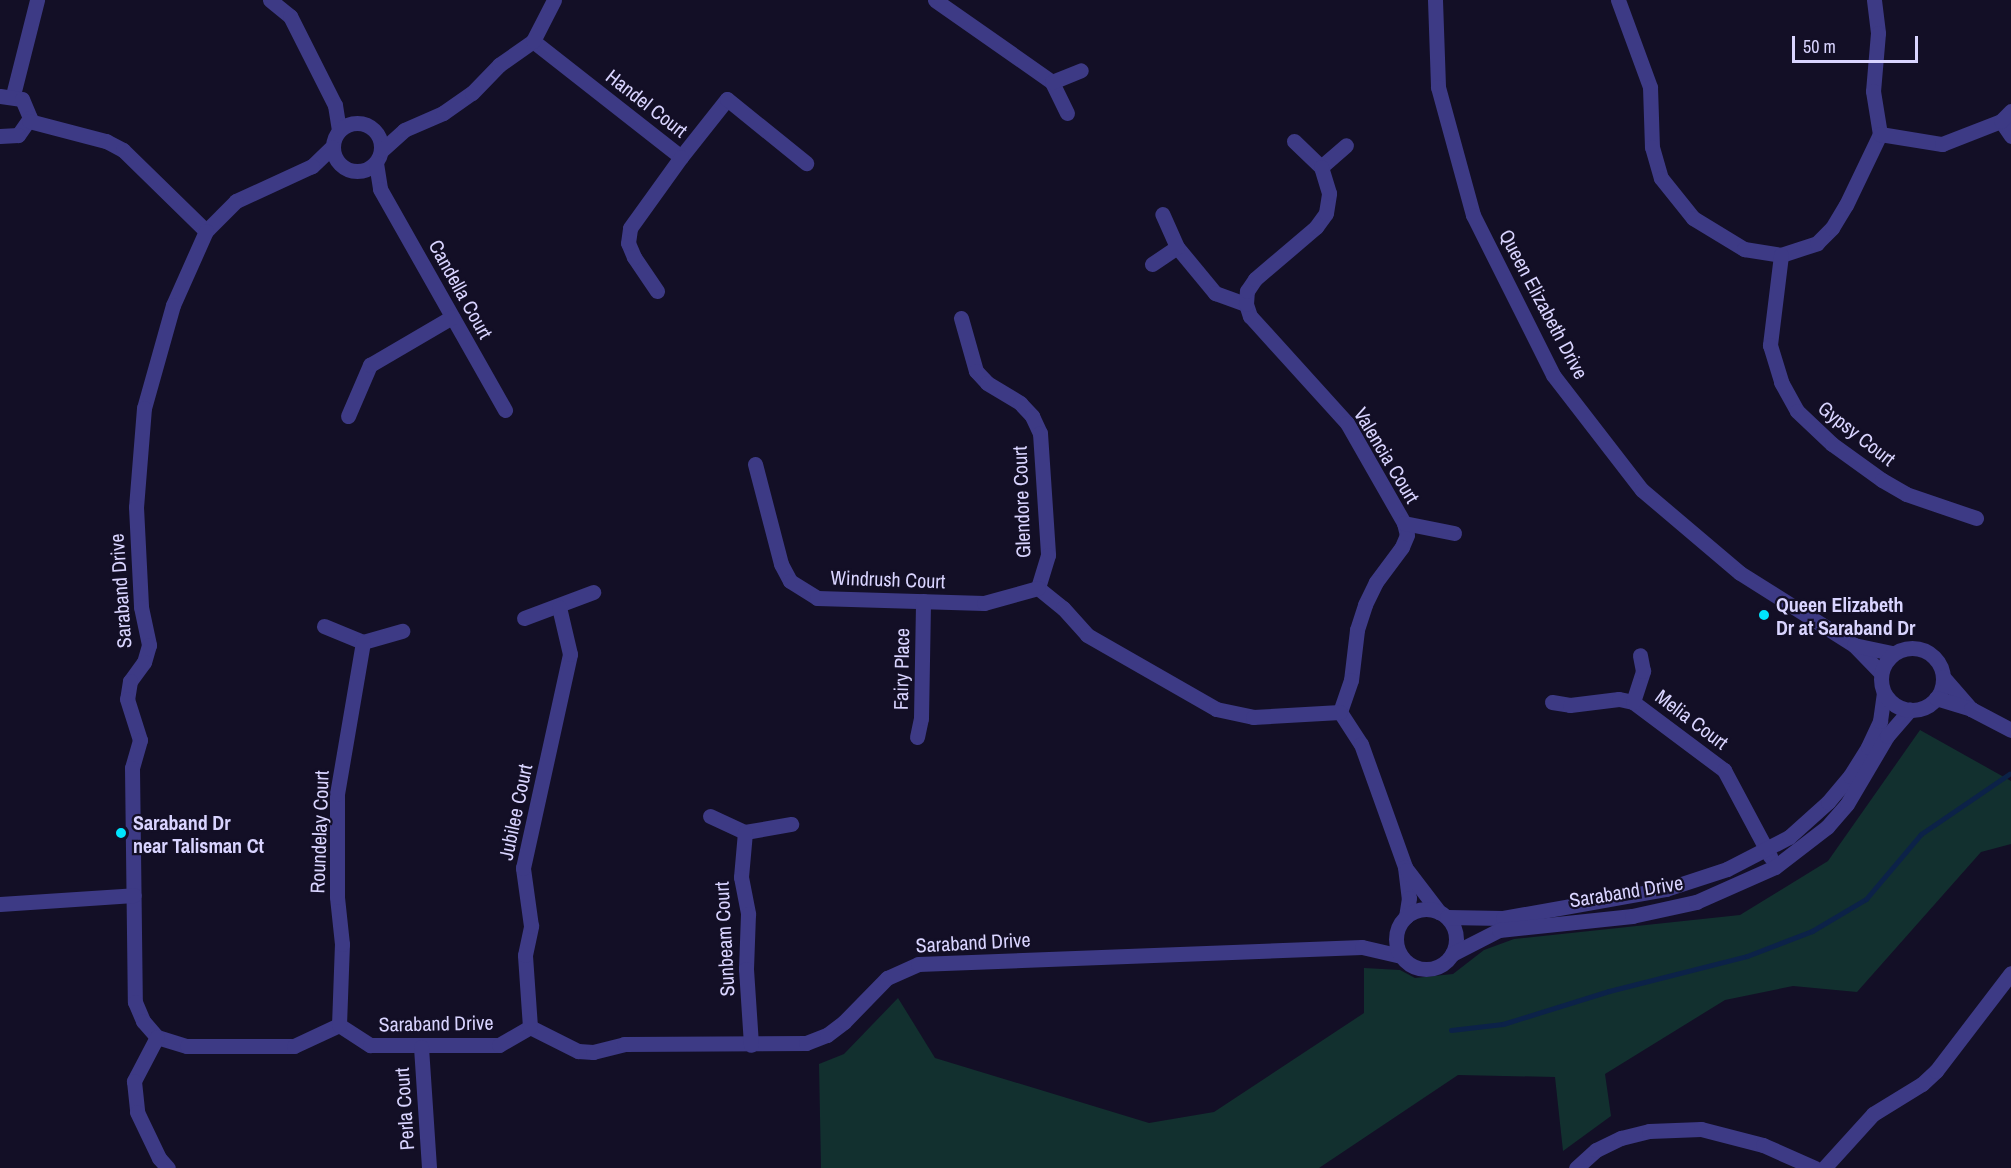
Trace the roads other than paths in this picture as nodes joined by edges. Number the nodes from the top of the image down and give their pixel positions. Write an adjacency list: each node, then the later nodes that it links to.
1 (37, 0): 11 (street)
2 (270, 0): 12 (street)
3 (554, 0): 8 (street)
4 (935, 0): 10 (street)
5 (1435, 0): 57 (street, Queen Elizabeth Drive)
6 (1618, 0): 37 (street)
7 (1874, 0): 20 (street)
8 (533, 40): 18 (street); 27 (street, Handel Court)
9 (1081, 70): 10 (street)
10 (1052, 82): 13 (street)
11 (6, 95): 15 (street)
12 (335, 105): 16 (street); 19 (street)
13 (1067, 113)
14 (2006, 116): 20 (street); 21 (street)
15 (29, 121): 22 (street); 35 (street)
16 (356, 123): 17 (street); 19 (street)
17 (373, 129): 18 (street); 26 (street)
18 (404, 129): 26 (street)
19 (339, 131): 25 (street)
20 (1880, 134): 37 (street)
21 (2011, 136)
22 (1, 141)
23 (1294, 141): 31 (street)
24 (1346, 145): 31 (street)
25 (332, 147): 29 (street); 30 (street, Saraband Drive)
26 (379, 157): 32 (street); 33 (street, Candella Court)
27 (681, 157): 28 (street, Handel Court); 39 (street)
28 (806, 164)
29 (341, 165): 30 (street, Saraband Drive); 32 (street)
30 (312, 166): 35 (street, Saraband Drive)
31 (1321, 167): 40 (street)
32 (359, 171): 33 (street, Candella Court)
33 (380, 189): 41 (street, Candella Court)
34 (1162, 214): 36 (street)
35 (206, 231): 77 (street, Saraband Drive)
36 (1177, 247): 38 (street); 40 (street)
37 (1781, 255): 46 (street, Gypsy Court)
38 (1152, 264)
39 (657, 291)
40 (1246, 304): 47 (street, Valencia Court)
41 (452, 316): 43 (street, Candella Court); 44 (street)
42 (961, 318): 49 (street, Glendore Court)
43 (505, 410)
44 (348, 416)
45 (755, 464): 51 (street, Windrush Court)
46 (1976, 518)
47 (1404, 523): 48 (street); 68 (street, Valencia Court)
48 (1454, 533)
49 (1038, 588): 51 (street, Windrush Court); 68 (street)
50 (593, 592): 52 (street)
51 (923, 601): 70 (street, Fairy Place)
52 (559, 608): 53 (street); 86 (street, Jubilee Court)
53 (524, 618)
54 (324, 626): 56 (street)
55 (402, 631): 56 (street)
56 (363, 642): 85 (street, Roundelay Court)
57 (1854, 645): 58 (street, Queen Elizabeth Drive); 60 (street, Queen Elizabeth Drive)
58 (1893, 653): 60 (street); 61 (street)
59 (1640, 655): 65 (street, Melia Court)
60 (1881, 673): 62 (street)
61 (1943, 677): 63 (street); 66 (street)
62 (1884, 694): 67 (street); 74 (street, Saraband Drive)
63 (1936, 698): 66 (street); 67 (street)
64 (1552, 702): 65 (street, Melia Court)
65 (1634, 702): 74 (street, Melia Court)
66 (1971, 709): 69 (street)
67 (1910, 710): 76 (street, Saraband Drive)
68 (1340, 712): 75 (street)
69 (2011, 730)
70 (917, 737)
71 (710, 816): 73 (street)
72 (791, 824): 73 (street)
73 (745, 832): 88 (street, Sunbeam Court)
74 (1766, 849): 76 (street, Melia Court); 79 (street, Saraband Drive)
75 (1405, 867): 79 (street); 80 (street)
76 (1775, 867): 82 (street, Saraband Drive)
77 (134, 895): 78 (street); 87 (street, Saraband Drive)
78 (0, 904)
79 (1443, 914): 80 (street); 82 (street)
80 (1402, 923): 81 (street, Saraband Drive); 83 (street)
81 (1362, 947): 83 (street, Saraband Drive); 88 (street, Saraband Drive)
82 (1452, 954): 83 (street)
83 (1401, 956)
84 (2011, 973): 94 (street)
85 (339, 1025): 87 (street); 89 (street, Saraband Drive)
86 (530, 1027): 88 (street, Saraband Drive); 89 (street, Saraband Drive)
87 (157, 1036): 90 (street)
88 (751, 1045)
89 (421, 1047): 91 (street, Perla Court)
90 (168, 1168)
91 (429, 1168)
92 (1576, 1168): 93 (street)
93 (1815, 1168)
94 (1824, 1168)

